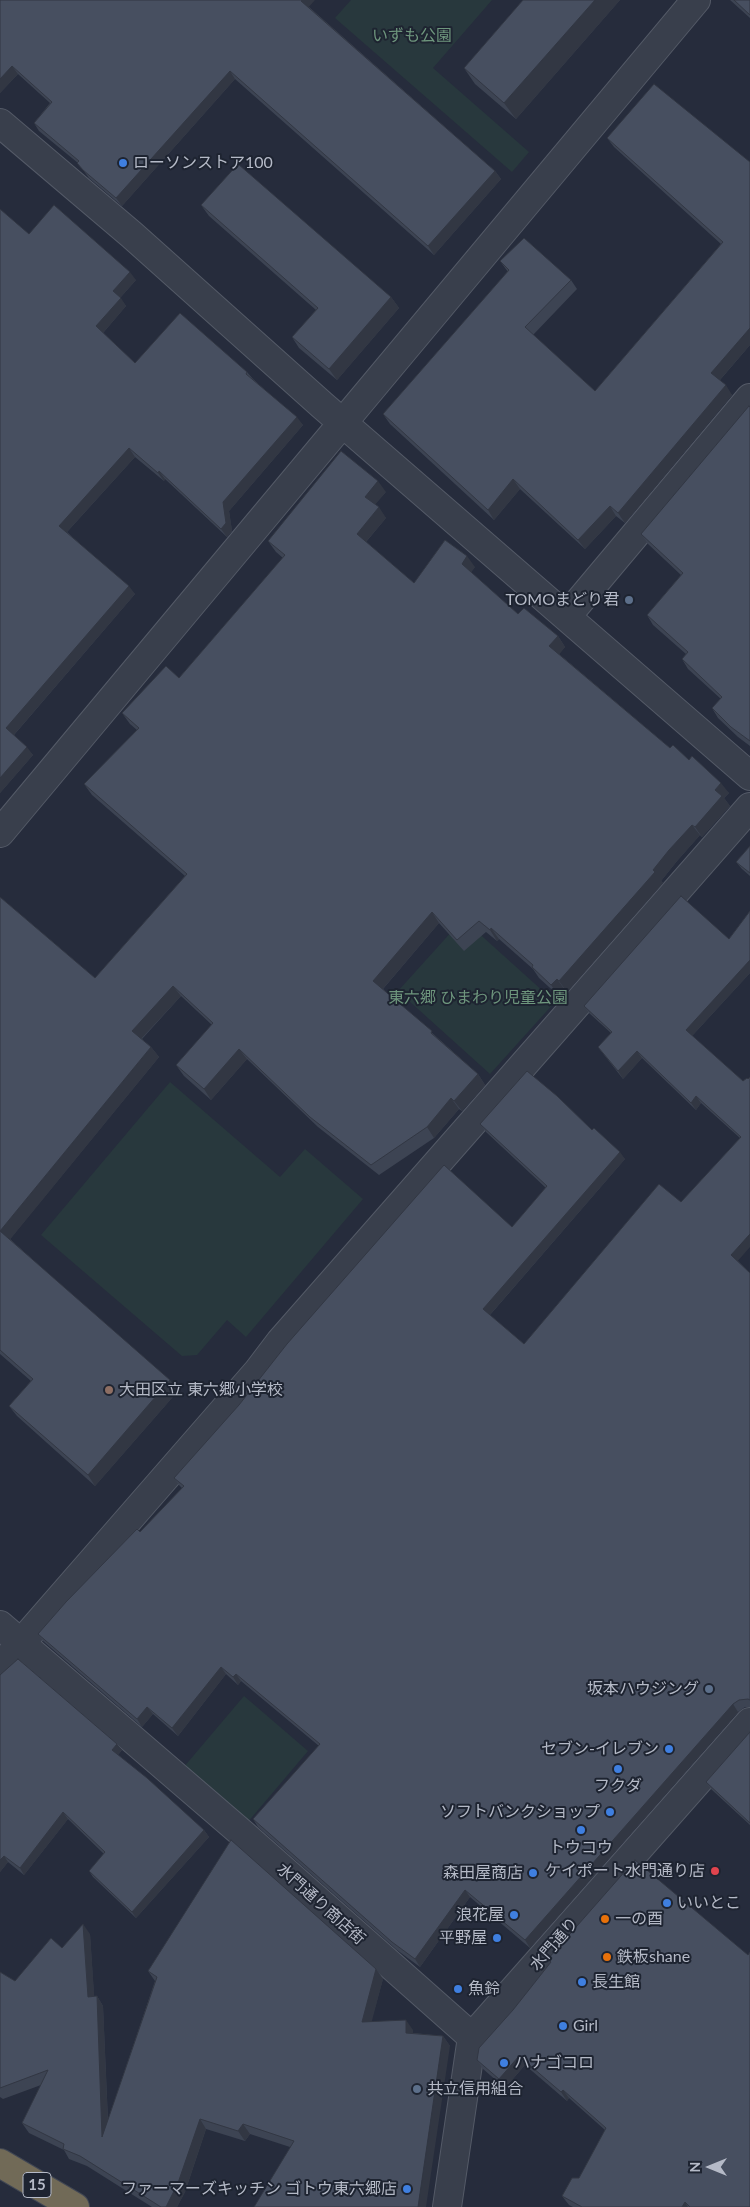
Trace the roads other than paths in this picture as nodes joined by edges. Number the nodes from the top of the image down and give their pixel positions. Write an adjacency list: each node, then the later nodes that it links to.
1 (696, 0): 4 (street)
2 (0, 123): 4 (street)
3 (750, 398): 5 (street)
4 (343, 423): 5 (street); 8 (street)
5 (567, 616): 6 (street)
6 (750, 776)
7 (750, 807): 10 (street)
8 (0, 833)
9 (0, 1625): 10 (street, 水門通り商店街)
10 (20, 1643): 11 (street); 13 (street, 水門通り商店街)
11 (0, 1666)
12 (750, 1722): 13 (street, 水門通り)
13 (472, 2037): 16 (street)
14 (0, 2163): 15 (highway, 15)
15 (75, 2207)
16 (447, 2207)

